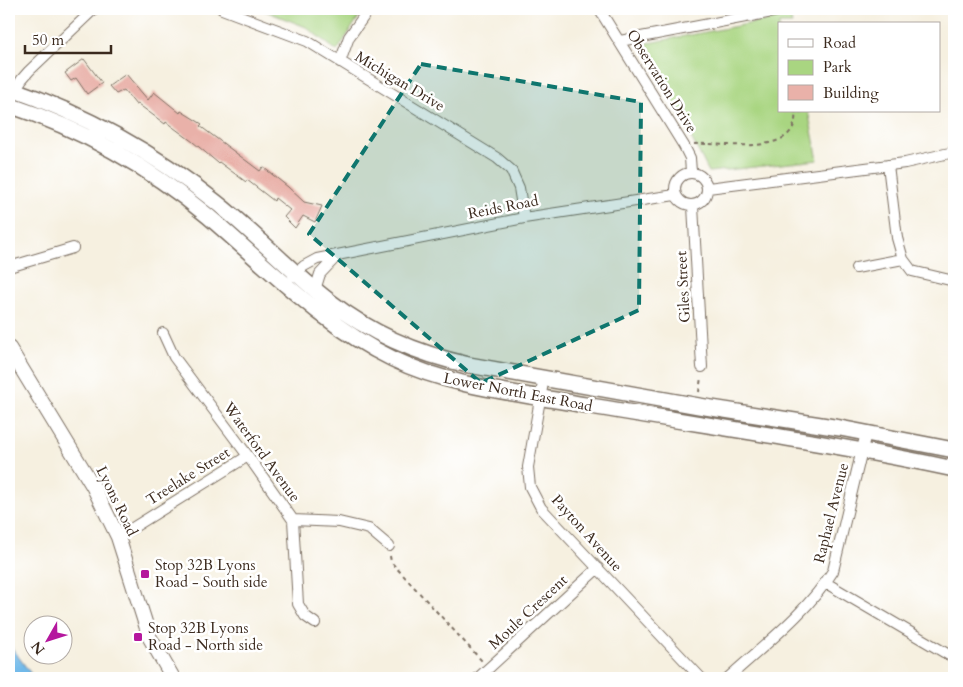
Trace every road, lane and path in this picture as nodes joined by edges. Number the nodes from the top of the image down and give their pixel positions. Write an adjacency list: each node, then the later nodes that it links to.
1 (94, 9): 8 (street)
2 (222, 9): 7 (street, Michigan Drive)
3 (369, 9): 7 (street)
4 (599, 9): 6 (street, Observation Drive)
5 (782, 9): 6 (street)
6 (620, 41): 11 (street, Observation Drive)
7 (340, 62): 18 (street, Michigan Drive)
8 (12, 89): 24 (main road, Lower North East Road)
9 (9, 105): 26 (main road, Lower North East Road)
10 (795, 112): 11 (path)
11 (684, 146): 14 (street, Observation Drive)
12 (954, 152): 13 (street)
13 (888, 165): 15 (street); 21 (street)
14 (691, 172): 15 (street); 16 (street)
15 (708, 188): 17 (street)
16 (676, 194): 17 (street); 18 (street, Reids Road)
17 (693, 206): 30 (street, Giles Street)
18 (524, 218): 20 (street, Reids Road)
19 (73, 248): 22 (street)
20 (338, 255): 24 (street, Reids Road); 27 (street)
21 (903, 259): 23 (street); 25 (street)
22 (9, 267)
23 (856, 268)
24 (296, 273): 26 (street, Reids Road); 27 (main road, Lower North East Road)
25 (954, 281)
26 (285, 285): 32 (main road, Lower North East Road)
27 (315, 290): 31 (main road, Lower North East Road)
28 (163, 334): 37 (street, Waterford Avenue)
29 (9, 348): 40 (street, Lyons Road)
30 (702, 367): 33 (path)
31 (544, 377): 32 (street, Payton Avenue); 33 (main road, Lower North East Road)
32 (540, 397): 36 (main road, Lower North East Road); 42 (street, Payton Avenue)
33 (699, 406): 34 (main road, Lower North East Road)
34 (866, 433): 35 (main road, Lower North East Road); 36 (street, Raphael Avenue)
35 (954, 450)
36 (862, 451): 38 (main road, Lower North East Road); 43 (street, Raphael Avenue)
37 (248, 456): 39 (street, Waterford Avenue); 40 (street, Treelake Street)
38 (954, 468)
39 (293, 520): 41 (street); 44 (street, Waterford Avenue)
40 (118, 537): 47 (street, Lyons Road)
41 (389, 546): 46 (path)
42 (598, 568): 46 (street, Moule Crescent); 49 (street, Payton Avenue)
43 (826, 583): 45 (street); 50 (street, Raphael Avenue)
44 (315, 623)
45 (954, 658)
46 (490, 669): 48 (street, Moule Crescent)
47 (173, 678)
48 (478, 678)
49 (701, 678)
50 (728, 678)

